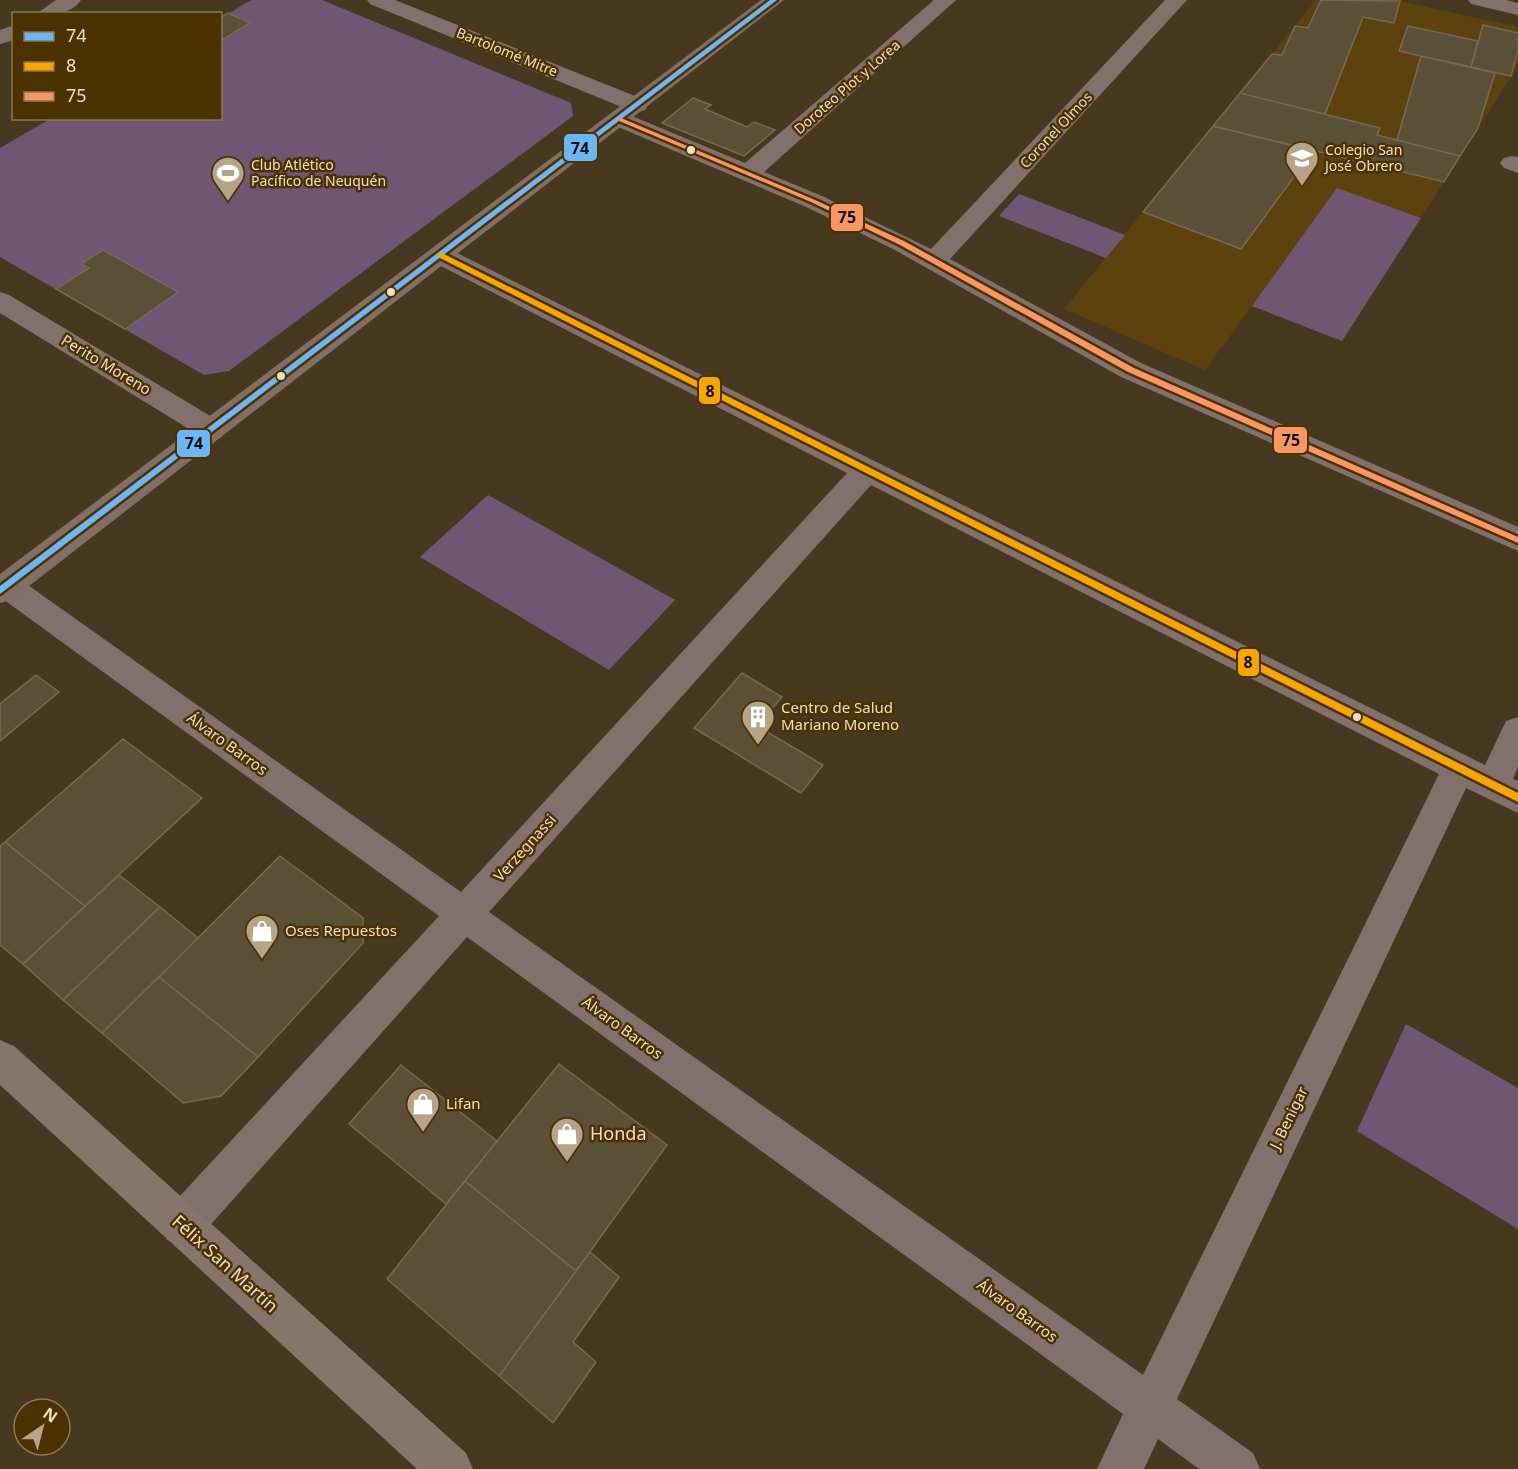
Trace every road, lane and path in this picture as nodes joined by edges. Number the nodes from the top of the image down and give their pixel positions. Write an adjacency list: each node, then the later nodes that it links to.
1 (71, 0): 8 (street)
2 (377, 0): 9 (street, Bartolomé Mitre)
3 (774, 0): 9 (main road)
4 (946, 0): 10 (street, Doroteo Plot y Lorea)
5 (1177, 0): 12 (street, Coronel Olmos)
6 (1478, 0): 7 (main road)
7 (1518, 9)
8 (50, 12)
9 (628, 112): 10 (street, Bartolomé Mitre); 11 (main road)
10 (748, 173): 12 (street, Bartolomé Mitre)
11 (440, 255): 14 (main road); 15 (street)
12 (935, 260): 16 (street, Bartolomé Mitre)
13 (0, 301): 14 (street, Perito Moreno)
14 (212, 430): 17 (main road)
15 (867, 470): 19 (street); 21 (street, Verzegnassi)
16 (1518, 540)
17 (4, 589): 21 (street, Álvaro Barros)
18 (1518, 730): 20 (street)
19 (1459, 768): 20 (street); 24 (street, J. Benigar)
20 (1506, 791)
21 (464, 914): 23 (street, Verzegnassi); 24 (street, Álvaro Barros)
22 (0, 1059): 23 (highway, Félix San Martín)
23 (182, 1225): 25 (highway, Félix San Martín)
24 (1150, 1406): 26 (street, J. Benigar); 27 (street, Álvaro Barros)
25 (450, 1469)
26 (1120, 1469)
27 (1237, 1469)

